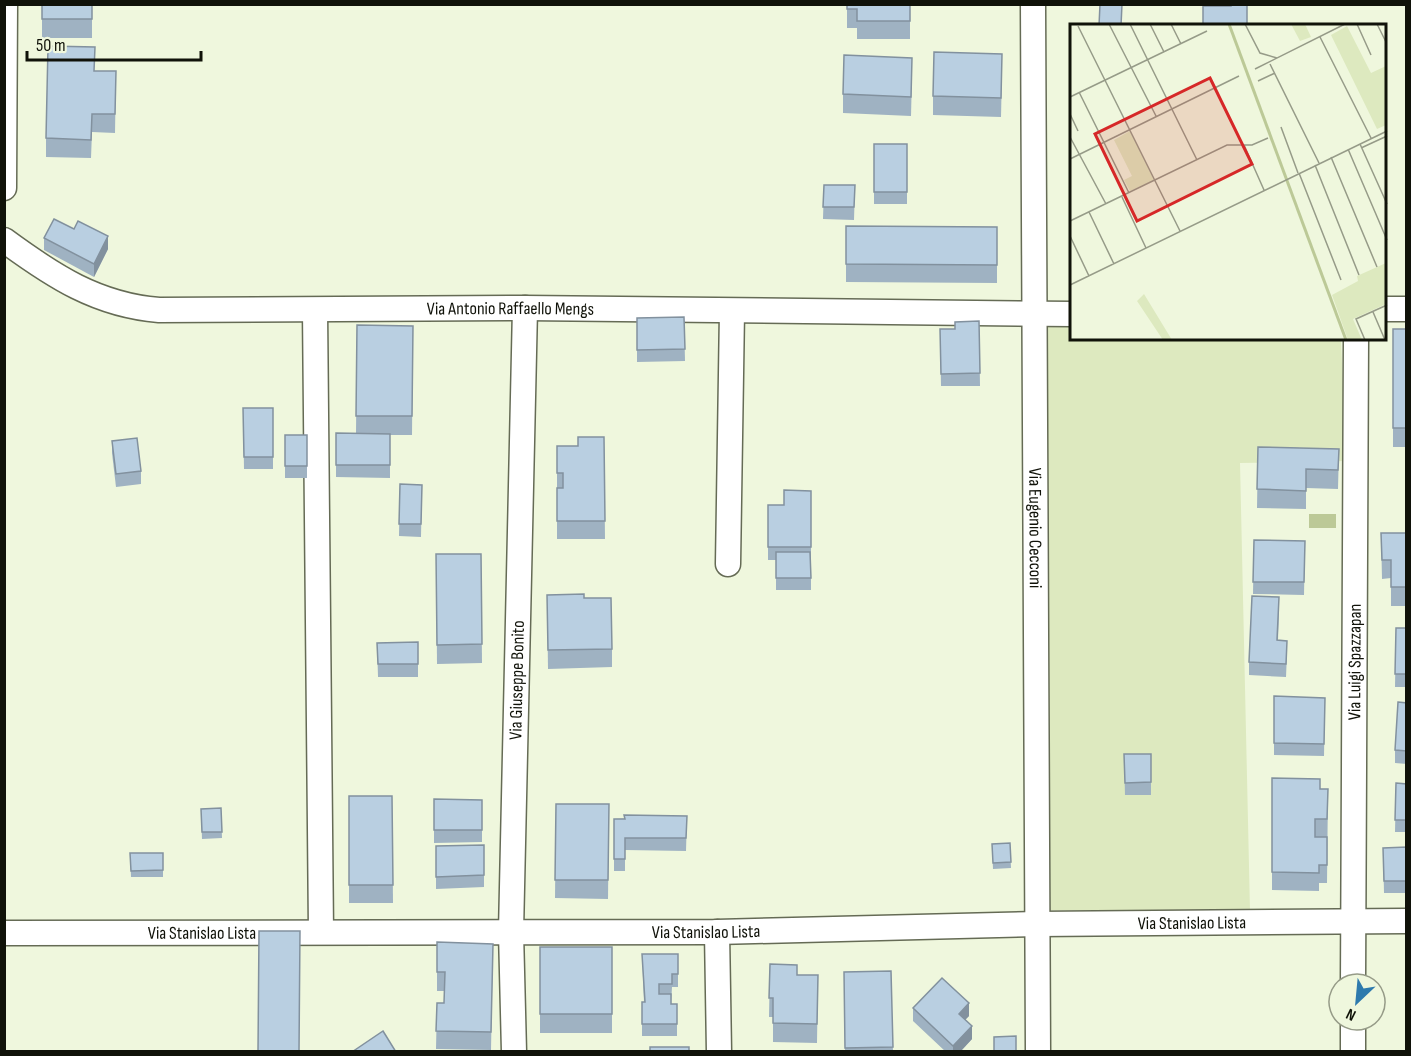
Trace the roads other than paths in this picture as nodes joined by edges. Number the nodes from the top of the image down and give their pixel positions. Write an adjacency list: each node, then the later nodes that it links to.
1 (5, 4): 3 (street)
2 (1033, 4): 11 (street, Via Eugenio Cecconi)
3 (4, 188)
4 (4, 240): 8 (street, Via Antonio Raffaello Mengs)
5 (525, 308): 8 (street, Via Antonio Raffaello Mengs); 9 (street, Via Antonio Raffaello Mengs); 18 (street, Via Giuseppe Bonito)
6 (1387, 309): 7 (street)
7 (1407, 309)
8 (315, 310): 17 (street)
9 (732, 311): 11 (street, Via Antonio Raffaello Mengs); 13 (street)
10 (1070, 314): 11 (street, Via Antonio Raffaello Mengs)
11 (1034, 315): 16 (street, Via Eugenio Cecconi)
12 (1356, 340): 14 (street, Via Luigi Spazzapan)
13 (728, 564)
14 (1354, 920): 15 (street, Via Stanislao Lista); 16 (street, Via Stanislao Lista); 21 (street, Via Luigi Spazzapan)
15 (1407, 921)
16 (1036, 924): 19 (street, Via Stanislao Lista); 25 (street, Via Eugenio Cecconi)
17 (321, 932): 18 (street, Via Stanislao Lista); 20 (street, Via Stanislao Lista)
18 (511, 932): 19 (street, Via Stanislao Lista); 23 (street, Via Giuseppe Bonito)
19 (717, 932): 24 (street)
20 (4, 933)
21 (1353, 972)
22 (1353, 1032): 26 (street)
23 (514, 1052)
24 (719, 1052)
25 (1038, 1052)
26 (1353, 1052)

